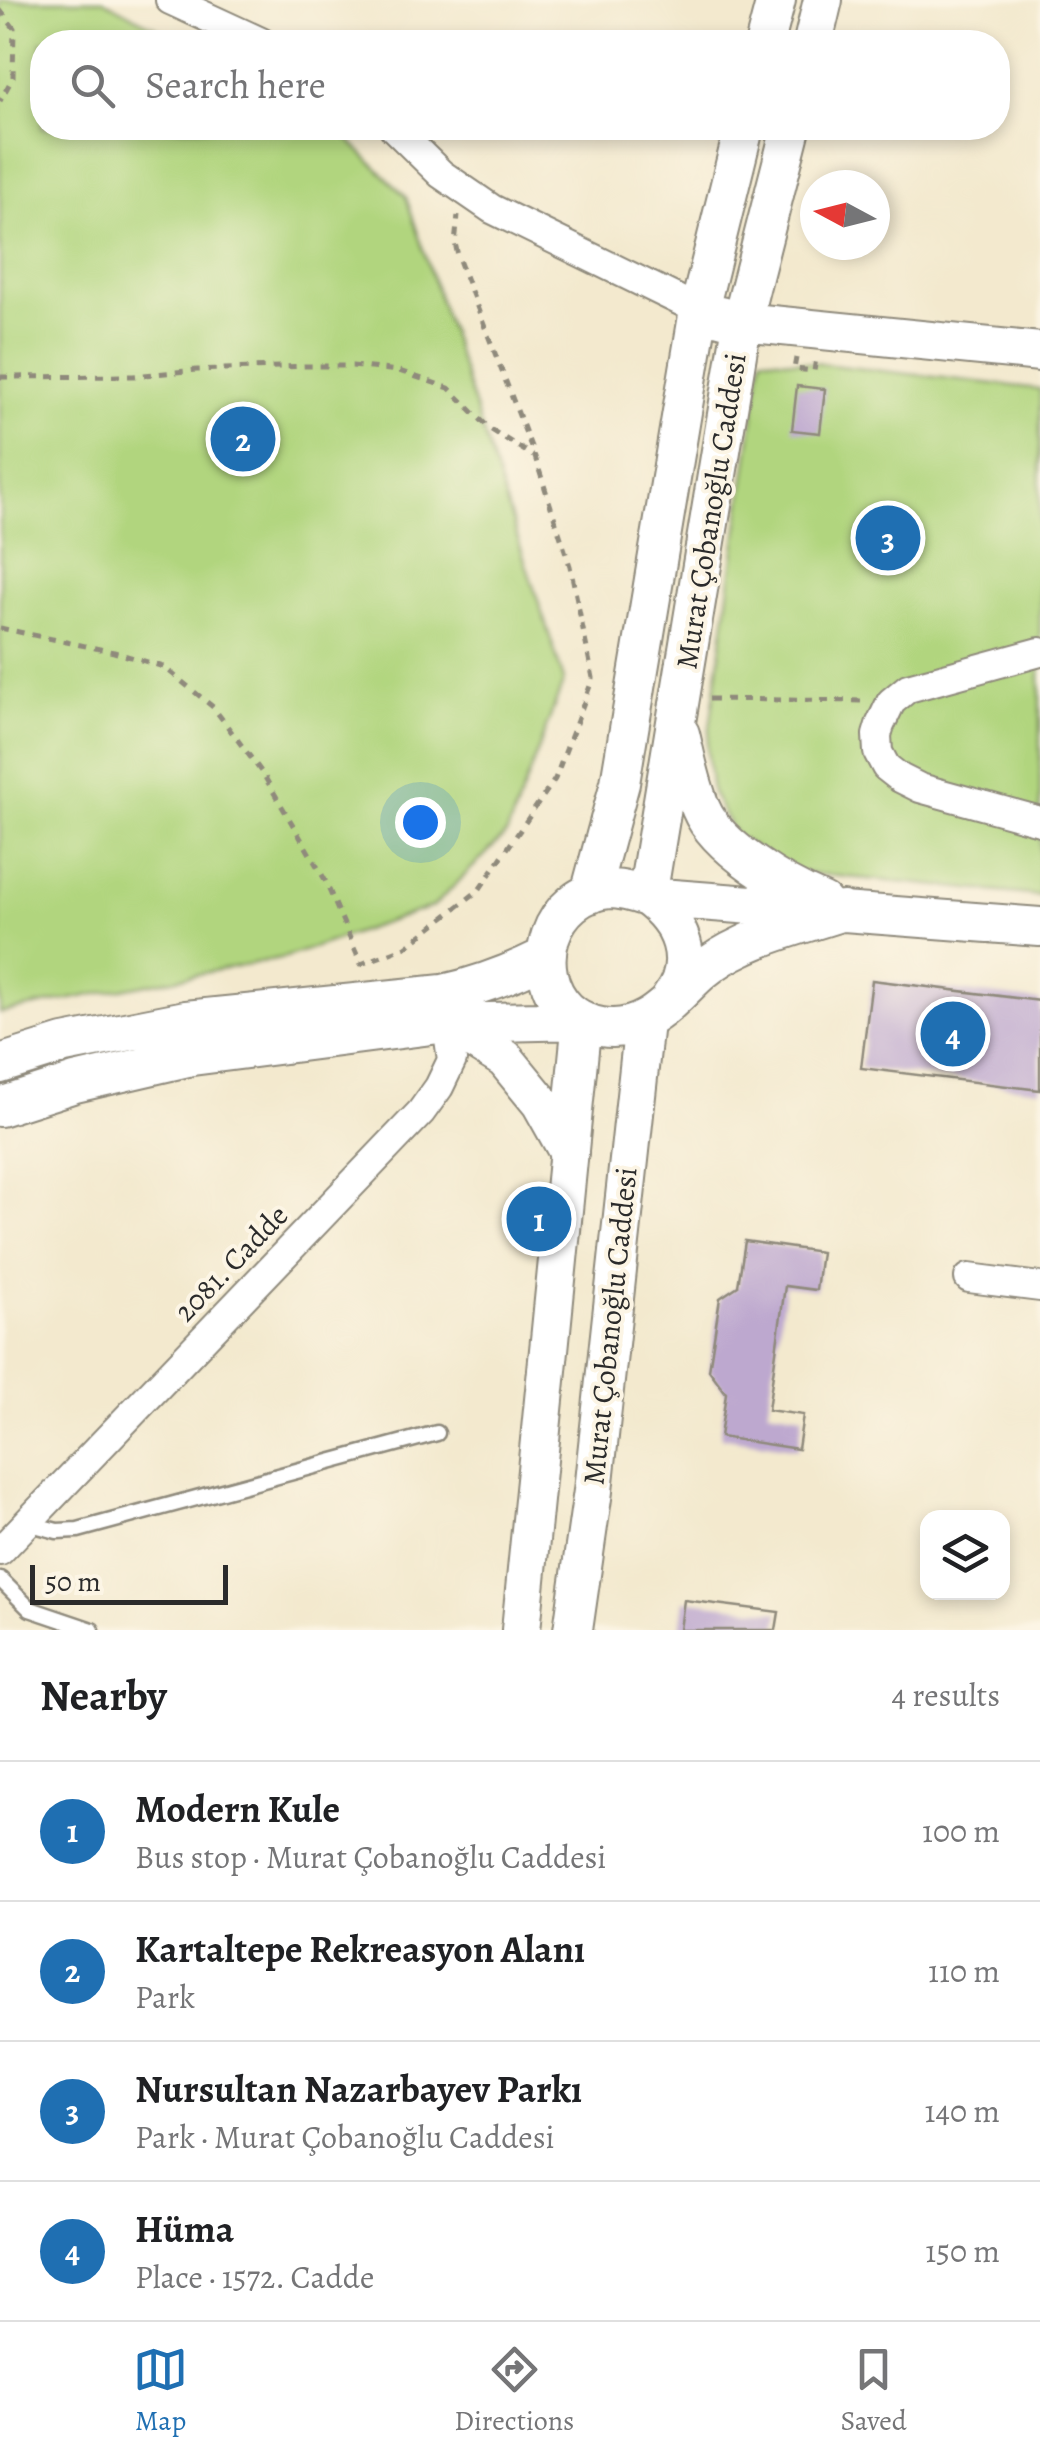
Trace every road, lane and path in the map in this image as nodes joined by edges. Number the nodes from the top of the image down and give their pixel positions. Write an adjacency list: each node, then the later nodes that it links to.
1 (170, 0): 5 (street)
2 (776, 0): 6 (main road)
3 (824, 0): 7 (main road)
4 (0, 10): 8 (path)
5 (236, 30)
6 (768, 30)
7 (815, 30)
8 (0, 101)
9 (406, 140): 12 (street)
10 (741, 140): 13 (main road, Murat Çobanoğlu Caddesi)
11 (788, 140): 14 (main road, Murat Çobanoğlu Caddesi)
12 (467, 194): 13 (street); 17 (path)
13 (699, 310): 14 (main road); 23 (main road, Murat Çobanoğlu Caddesi)
14 (742, 322): 15 (main road); 21 (main road, Murat Çobanoğlu Caddesi)
15 (1040, 352)
16 (0, 377): 17 (path)
17 (536, 457): 18 (path)
18 (0, 628)
19 (1040, 652): 20 (street)
20 (891, 702): 21 (path); 22 (street)
21 (679, 708): 24 (main road, Murat Çobanoğlu Caddesi); 25 (main road)
22 (1040, 821)
23 (590, 894): 24 (main road); 27 (main road)
24 (647, 897): 25 (main road); 29 (main road)
25 (844, 911): 26 (main road); 29 (main road)
26 (1040, 927)
27 (545, 957): 28 (main road); 30 (main road)
28 (445, 1008): 30 (main road); 31 (main road); 32 (main road); 33 (main road); 37 (street, 2081. Cadde)
29 (653, 1015): 30 (main road); 42 (main road, Murat Çobanoğlu Caddesi)
30 (582, 1020): 33 (main road, Murat Çobanoğlu Caddesi)
31 (0, 1064)
32 (0, 1107)
33 (569, 1153): 41 (main road, Murat Çobanoğlu Caddesi)
34 (969, 1278): 35 (street)
35 (1040, 1287)
36 (437, 1433): 37 (lane)
37 (27, 1523): 38 (street, 2081. Cadde)
38 (0, 1551)
39 (0, 1579): 40 (lane)
40 (92, 1630)
41 (521, 1630)
42 (573, 1630)

